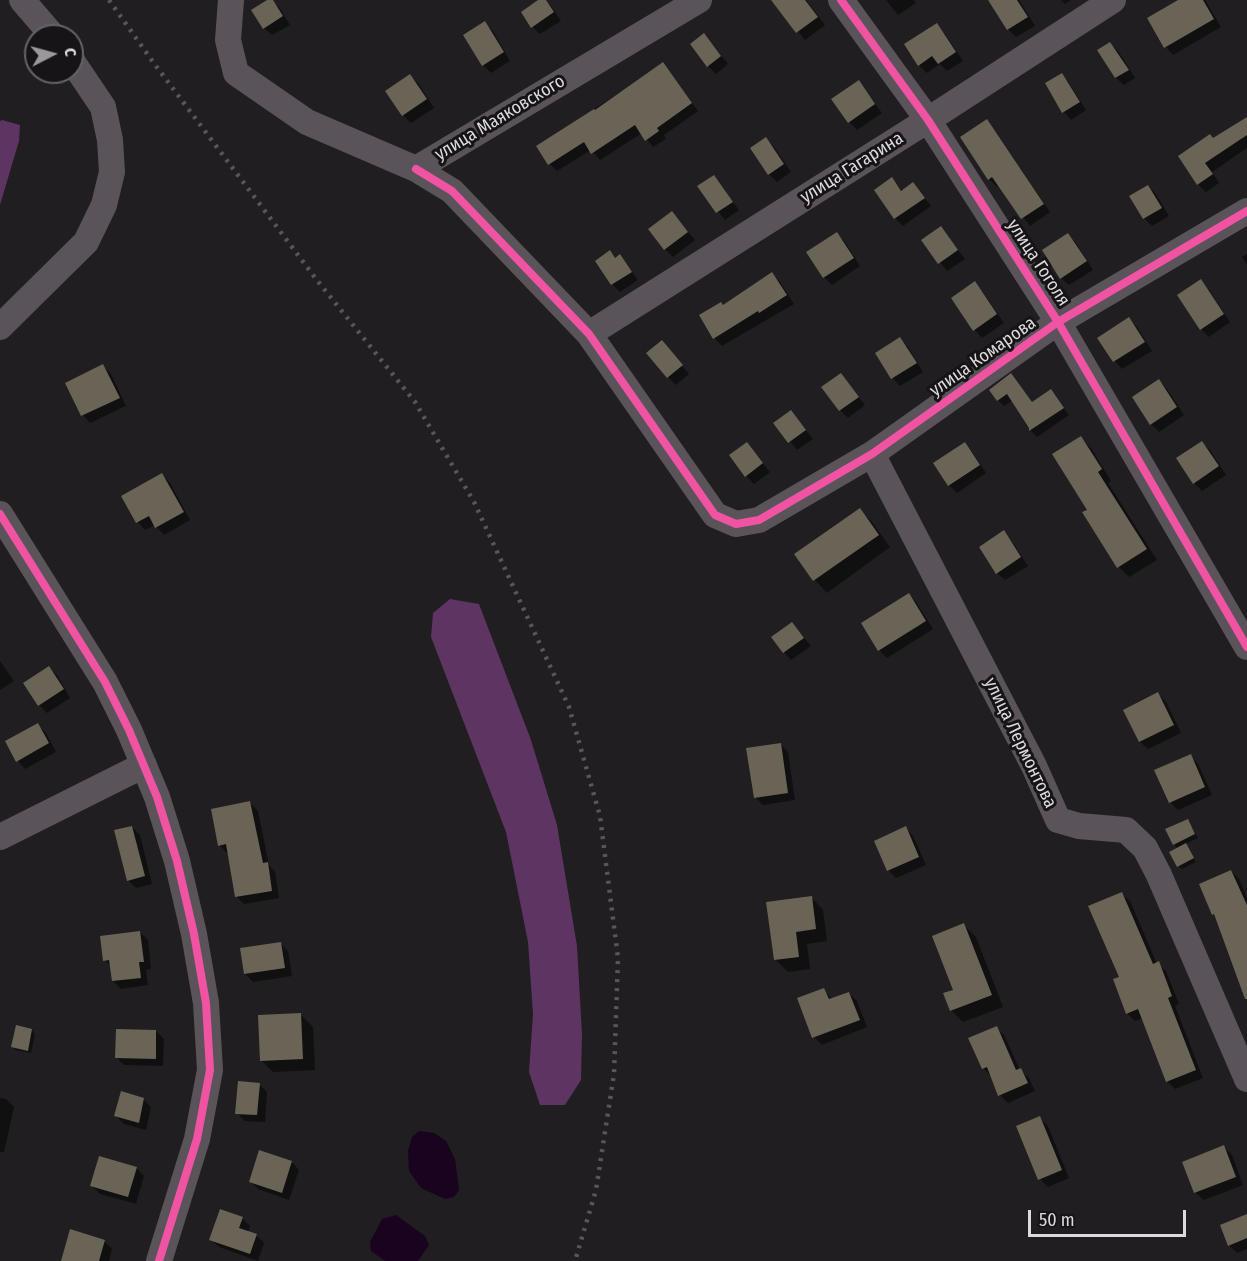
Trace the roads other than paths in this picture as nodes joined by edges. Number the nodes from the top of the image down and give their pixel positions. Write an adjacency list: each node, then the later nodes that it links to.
1 (22, 0): 6 (street)
2 (231, 0): 9 (street, улица Маяковского)
3 (699, 0): 9 (street, улица Маяковского)
4 (841, 0): 8 (street, улица Гоголя)
5 (1113, 0): 8 (street, улица Гагарина)
6 (43, 24)
7 (84, 79): 12 (street)
8 (928, 120): 11 (street, улица Гоголя); 13 (street, улица Гагарина)
9 (416, 169): 13 (street)
10 (1247, 211): 11 (street, улица Комарова)
11 (1058, 322): 14 (street, улица Комарова); 16 (street, улица Гоголя)
12 (0, 327)
13 (590, 334): 14 (street, улица Комарова)
14 (872, 454): 19 (street, улица Лермонтова)
15 (0, 514): 17 (street)
16 (1247, 647)
17 (144, 765): 18 (street); 20 (street)
18 (0, 837)
19 (1247, 1079)
20 (159, 1261)

